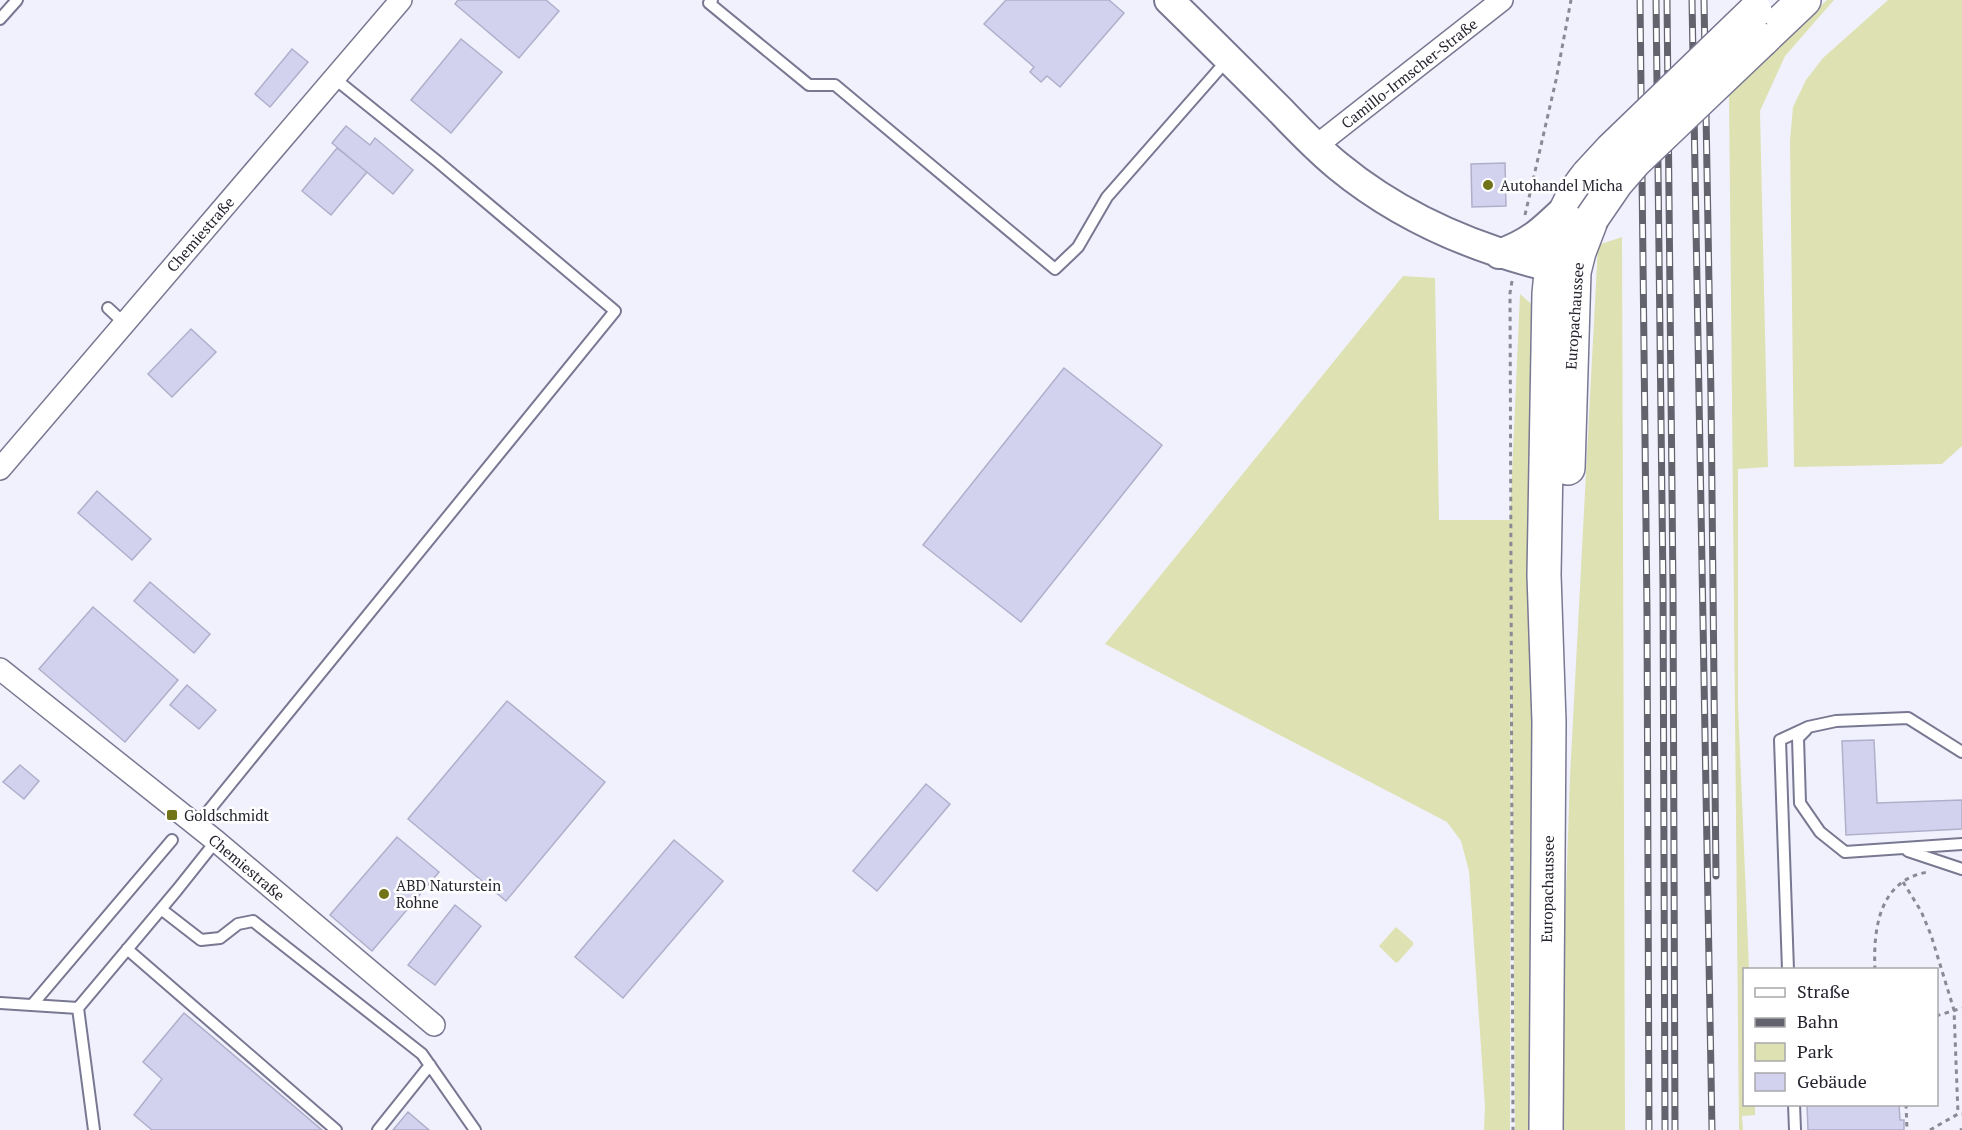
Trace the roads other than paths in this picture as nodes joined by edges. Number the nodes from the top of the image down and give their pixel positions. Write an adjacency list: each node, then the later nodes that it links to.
1 (17, 0): 8 (lane)
2 (401, 0): 10 (street, Chemiestraße)
3 (712, 0): 9 (lane)
4 (1170, 0): 9 (street)
5 (1502, 0): 11 (street, Camillo-Irmscher-Straße)
6 (1804, 0): 7 (main road, Europachaussee)
7 (1762, 17): 12 (main road, Europachaussee, bridge); 12 (main road, Europachaussee, bridge)
8 (0, 19)
9 (1228, 59): 11 (street)
10 (334, 78): 16 (street, Chemiestraße); 21 (lane)
11 (1316, 146): 13 (street)
12 (1579, 213): 13 (street); 14 (main road, Europachaussee)
13 (1511, 253): 14 (street)
14 (1563, 270): 40 (main road, Europachaussee)
15 (108, 308): 16 (lane)
16 (124, 323): 17 (street, Chemiestraße)
17 (0, 469)
18 (0, 669): 21 (street, Chemiestraße)
19 (1808, 727): 20 (lane); 25 (lane); 29 (lane)
20 (1962, 752)
21 (197, 825): 23 (street, Chemiestraße)
22 (172, 840): 31 (lane)
23 (216, 841): 27 (lane); 33 (street, Chemiestraße)
24 (1962, 844): 25 (lane)
25 (1900, 848): 26 (lane)
26 (1962, 868)
27 (161, 909): 28 (lane); 34 (lane)
28 (127, 949): 32 (lane); 37 (lane)
29 (1788, 968)
30 (0, 1003): 31 (lane)
31 (32, 1005): 32 (lane)
32 (78, 1008): 36 (lane)
33 (434, 1025)
34 (430, 1065): 38 (lane); 39 (lane)
35 (1794, 1106): 41 (lane)
36 (94, 1130)
37 (336, 1130)
38 (378, 1130)
39 (474, 1130)
40 (1545, 1130)
41 (1795, 1130)

